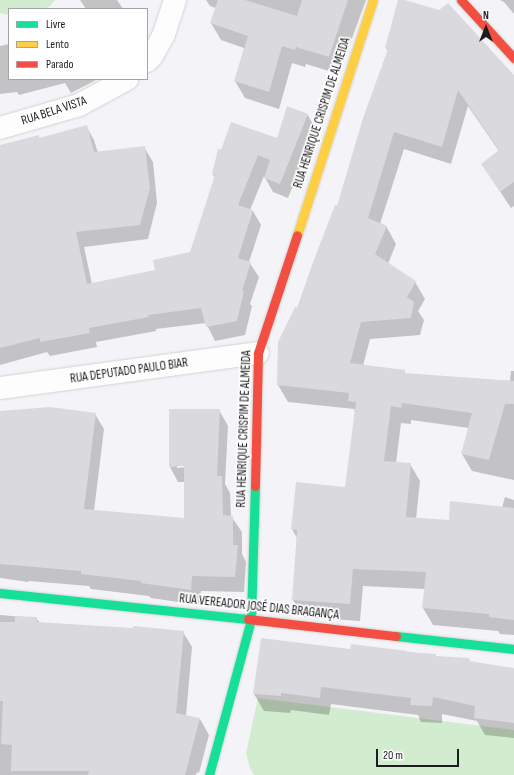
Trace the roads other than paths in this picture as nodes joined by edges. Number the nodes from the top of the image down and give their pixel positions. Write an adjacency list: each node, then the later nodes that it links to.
1 (175, 0): 5 (street)
2 (373, 0): 8 (street, RUA HENRIQUE CRISPIM DE ALMEIDA)
3 (461, 0): 4 (street)
4 (514, 58)
5 (148, 61)
6 (125, 80): 7 (street, RUA BELA VISTA)
7 (0, 128)
8 (258, 353): 9 (street, RUA DEPUTADO PAULO BIAR); 11 (street, RUA HENRIQUE CRISPIM DE ALMEIDA)
9 (0, 388)
10 (0, 593): 11 (street, RUA VEREADOR JOSÉ DIAS BRAGANÇA)
11 (251, 619): 12 (street, RUA VEREADOR JOSÉ DIAS BRAGANÇA); 13 (street, RUA HENRIQUE CRISPIM DE ALMEIDA)
12 (514, 649)
13 (209, 775)

